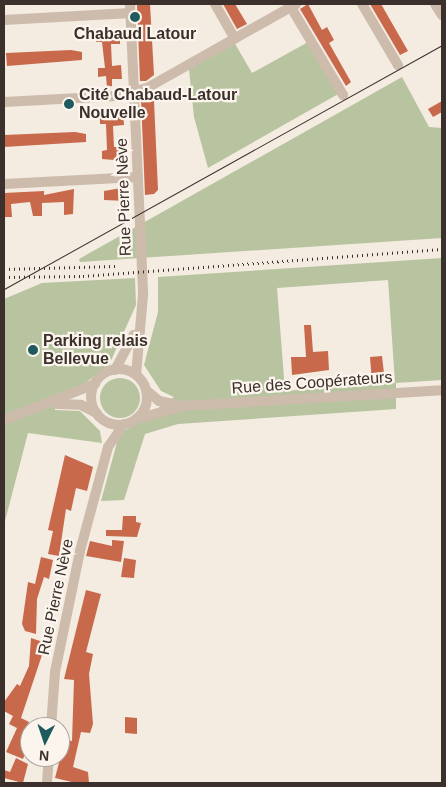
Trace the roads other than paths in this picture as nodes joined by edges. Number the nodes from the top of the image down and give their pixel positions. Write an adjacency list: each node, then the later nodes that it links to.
1 (215, 4): 8 (street)
2 (362, 4): 9 (street)
3 (436, 4): 6 (street)
4 (292, 5): 8 (street); 11 (street)
5 (130, 8): 7 (street); 10 (street, Rue Pierre Nève)
6 (442, 15)
7 (4, 20)
8 (235, 39): 10 (street)
9 (398, 65)
10 (134, 93): 12 (street); 13 (street, Rue Pierre Nève)
11 (343, 95)
12 (4, 102)
13 (138, 177): 14 (street); 15 (street, Rue Pierre Nève)
14 (4, 184)
15 (138, 328): 16 (street, Rue Pierre Nève); 17 (street, Rue Pierre Nève)
16 (115, 370): 17 (street); 18 (street)
17 (136, 375): 19 (street)
18 (94, 384): 21 (street); 23 (street)
19 (146, 390): 22 (street, Rue des Coopérateurs); 24 (street)
20 (442, 390): 22 (street, Rue des Coopérateurs)
21 (50, 404): 23 (street); 25 (street)
22 (184, 406): 24 (street, Rue des Coopérateurs)
23 (100, 416): 26 (street); 27 (street, Rue Pierre Nève)
24 (136, 419): 26 (street)
25 (4, 420)
26 (124, 424): 27 (street, Rue Pierre Nève)
27 (108, 447): 28 (street, Rue Pierre Nève)
28 (52, 717)
29 (48, 767): 30 (street)
30 (47, 783)

